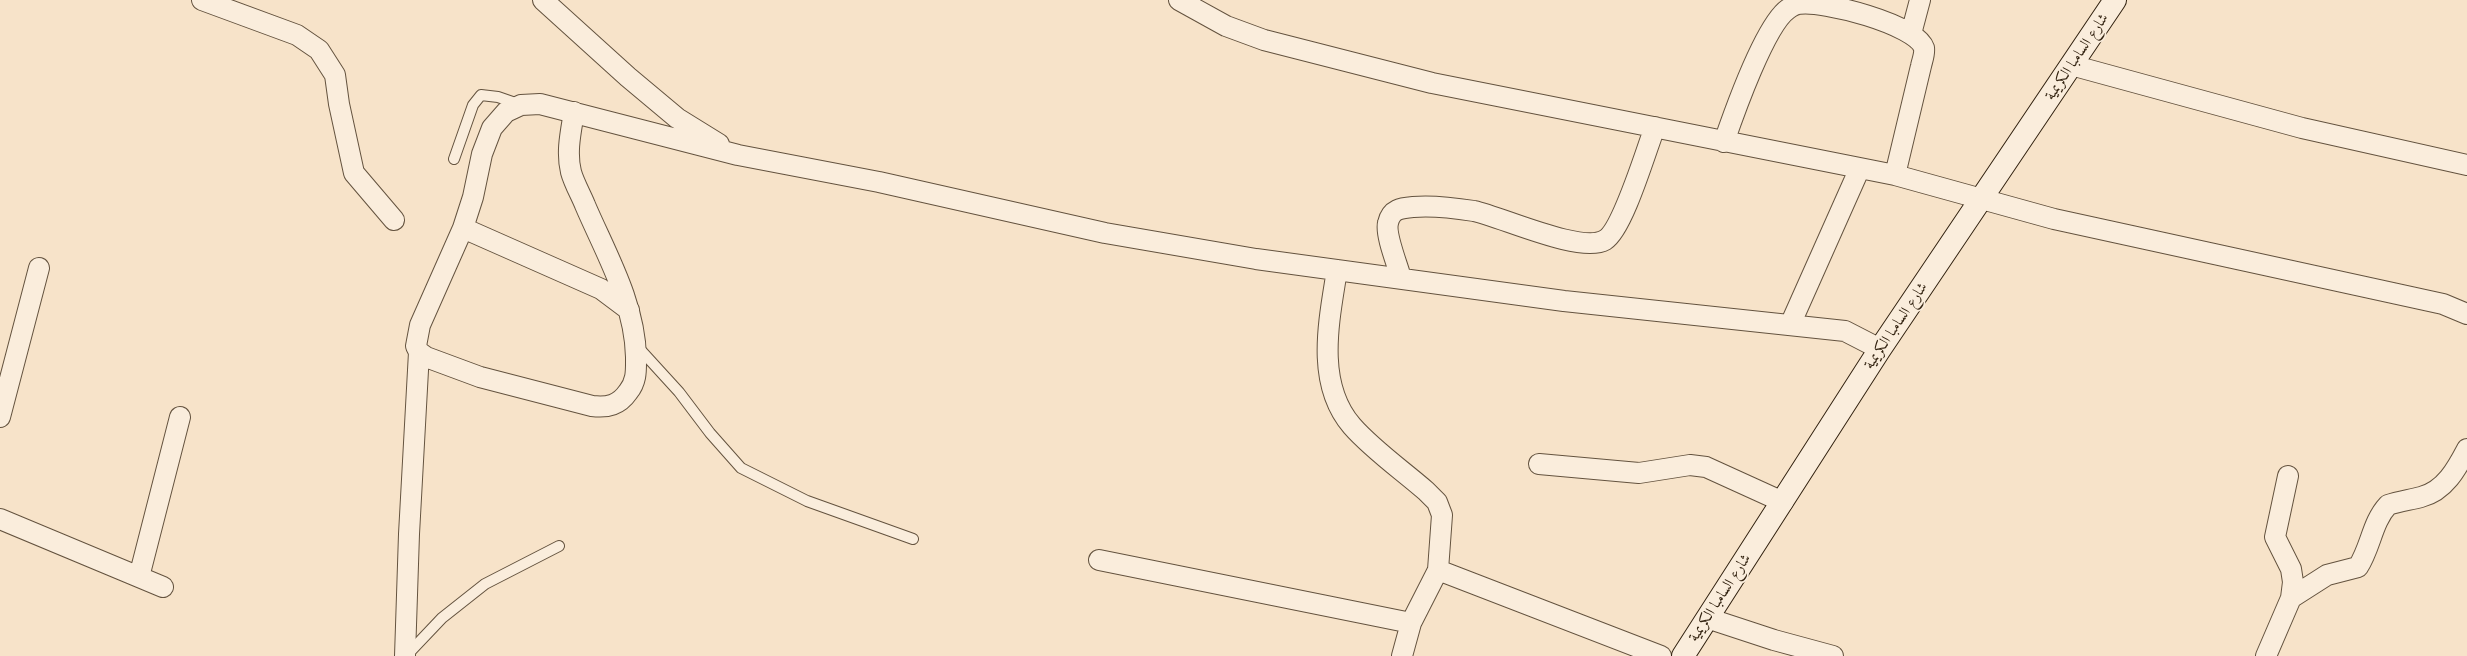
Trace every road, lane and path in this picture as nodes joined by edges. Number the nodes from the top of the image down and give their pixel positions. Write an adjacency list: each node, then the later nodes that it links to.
1 (202, 0): 18 (street)
2 (543, 0): 12 (street)
3 (1179, 0): 10 (street)
4 (1920, 0): 6 (street)
5 (2115, 0): 7 (main road, شارع السامبا الكريمية)
6 (1911, 34): 11 (street); 16 (street)
7 (2071, 65): 14 (street); 17 (main road, شارع السامبا الكريمية)
8 (520, 105): 9 (street); 13 (lane); 19 (street)
9 (574, 112): 12 (street); 23 (street)
10 (1655, 127): 11 (street); 22 (street)
11 (1724, 142): 15 (street)
12 (738, 155): 21 (street)
13 (454, 159)
14 (2467, 165)
15 (1860, 170): 16 (street); 25 (street)
16 (1895, 175): 17 (street)
17 (1980, 199): 24 (street); 27 (main road, شارع السامبا الكريمية)
18 (394, 220)
19 (463, 228): 23 (street); 28 (street)
20 (39, 268): 29 (street)
21 (1337, 270): 22 (street); 39 (street)
22 (1401, 278): 25 (street)
23 (629, 310): 26 (street)
24 (2467, 314)
25 (1790, 325): 27 (street)
26 (636, 345): 28 (street); 36 (lane)
27 (1880, 349): 34 (main road, شارع السامبا الكريمية)
28 (419, 352): 45 (street)
29 (0, 417)
30 (180, 417): 40 (street)
31 (2467, 449): 42 (street)
32 (1540, 464): 34 (street)
33 (2288, 476): 42 (street)
34 (1783, 502): 43 (main road, شارع السامبا الكريمية)
35 (0, 518): 40 (street)
36 (912, 539)
37 (559, 546): 45 (lane)
38 (1099, 560): 44 (street)
39 (1438, 570): 44 (street); 47 (street)
40 (139, 577): 41 (street)
41 (163, 587)
42 (2291, 598): 50 (street)
43 (1707, 618): 48 (main road, شارع السامبا الكريمية); 49 (street)
44 (1411, 624): 46 (street)
45 (406, 656)
46 (1402, 656)
47 (1661, 656)
48 (1683, 656)
49 (1833, 656)
50 (2266, 656)

